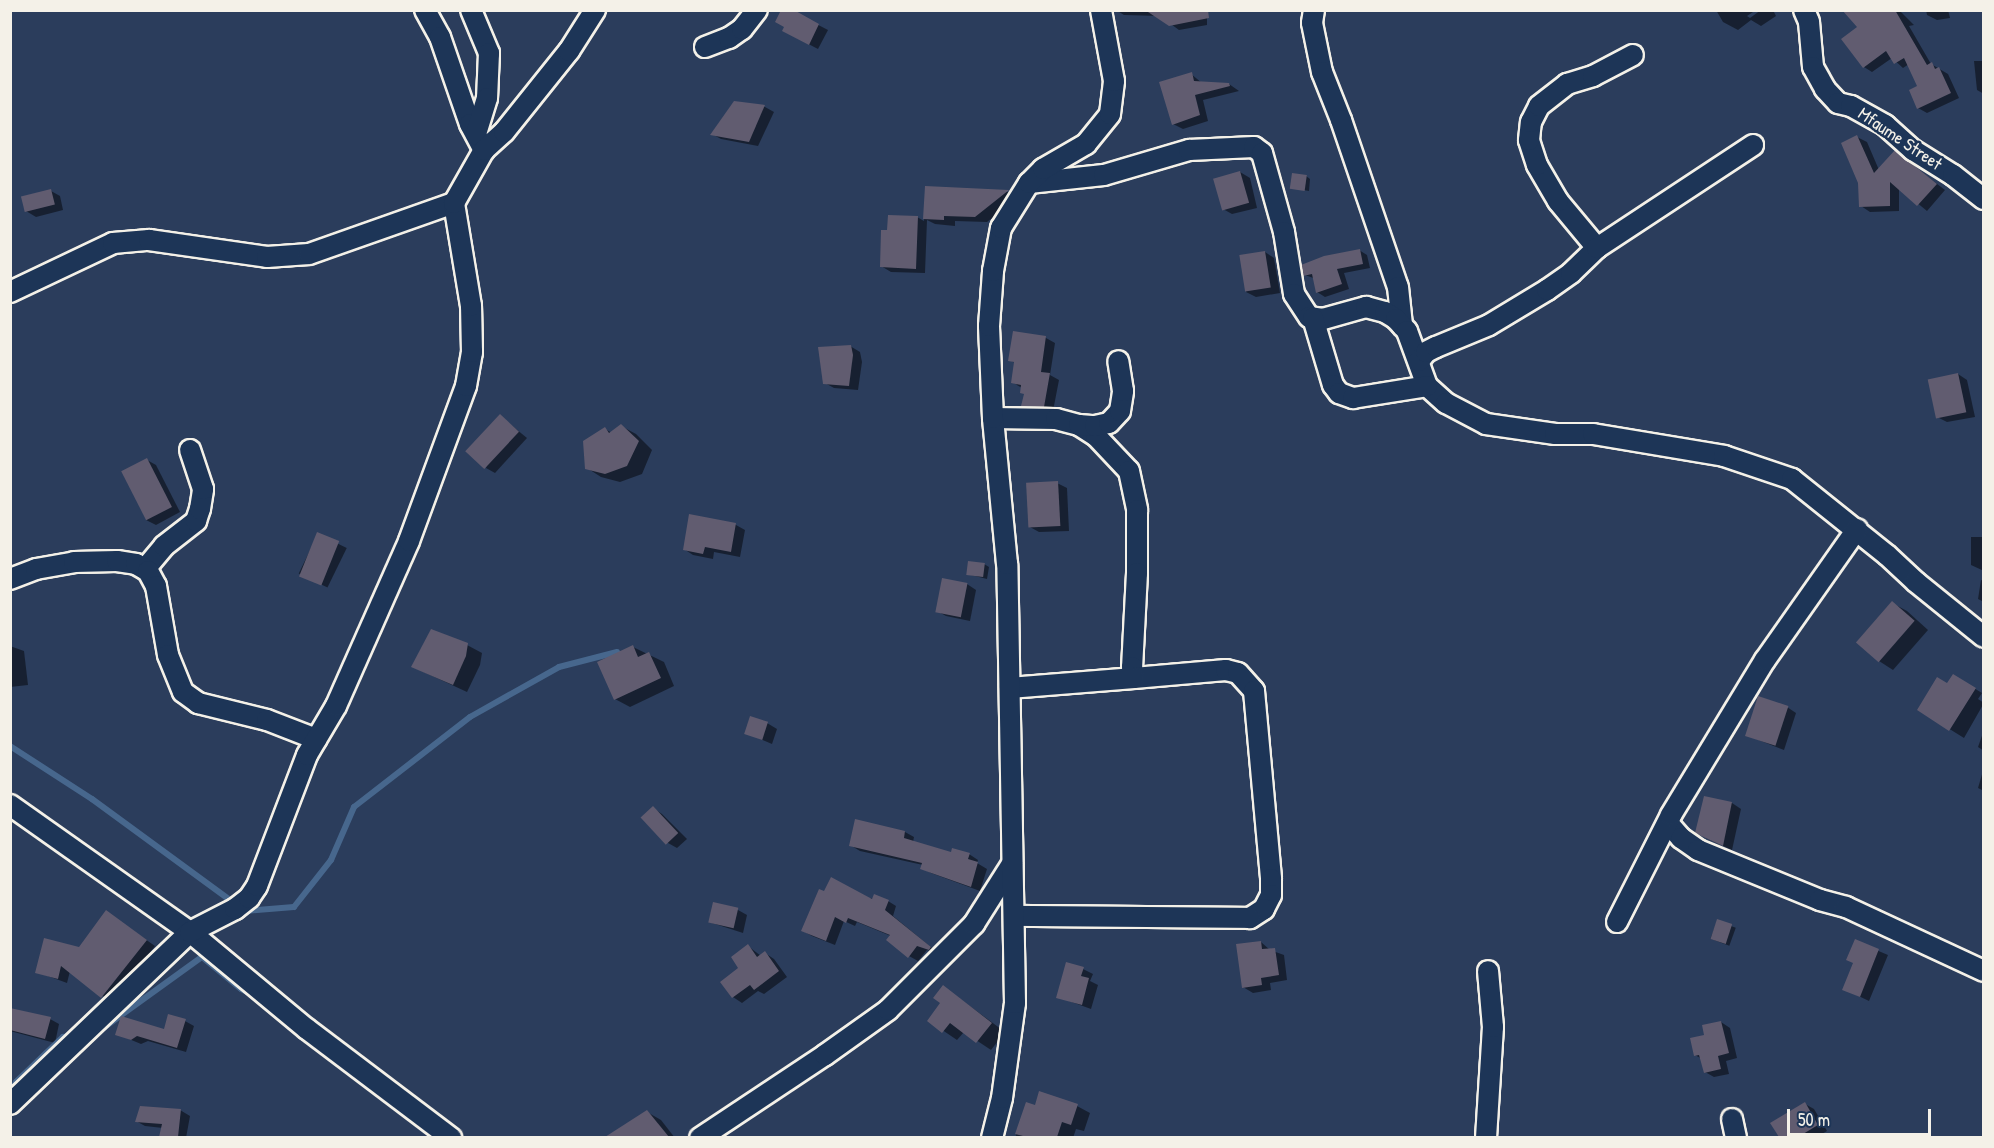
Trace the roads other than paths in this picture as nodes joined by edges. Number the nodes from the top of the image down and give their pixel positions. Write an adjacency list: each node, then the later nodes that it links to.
1 (425, 10): 10 (street)
2 (471, 10): 10 (street)
3 (595, 10): 10 (street)
4 (758, 10): 8 (street)
5 (1101, 10): 12 (street)
6 (1314, 10): 18 (street)
7 (1804, 10): 13 (street, Mfaume Street)
8 (705, 47)
9 (1633, 55): 15 (street)
10 (480, 142): 14 (street)
11 (1753, 145): 15 (street)
12 (1029, 183): 17 (street); 22 (street)
13 (1983, 199)
14 (454, 204): 16 (street); 31 (street)
15 (1597, 248): 20 (street)
16 (10, 292)
17 (1313, 318): 18 (street); 21 (street)
18 (1402, 326): 20 (street)
19 (1118, 361): 23 (street)
20 (1419, 361): 21 (street)
21 (1427, 386): 25 (street)
22 (993, 418): 23 (street); 30 (street)
23 (1079, 425): 29 (street)
24 (190, 450): 26 (street)
25 (1857, 530): 28 (street); 33 (street)
26 (145, 569): 27 (street); 31 (street)
27 (10, 579)
28 (1983, 637)
29 (1134, 678): 30 (street); 35 (street)
30 (1010, 688): 34 (street)
31 (316, 740): 37 (street)
32 (10, 805): 37 (street)
33 (1668, 823): 36 (street); 39 (street)
34 (1012, 864): 35 (street); 42 (street)
35 (1015, 915): 43 (street)
36 (1617, 922)
37 (190, 932): 40 (street); 41 (street)
38 (1488, 970): 44 (street)
39 (1983, 971)
40 (10, 1104)
41 (451, 1137)
42 (700, 1137)
43 (992, 1137)
44 (1486, 1137)

